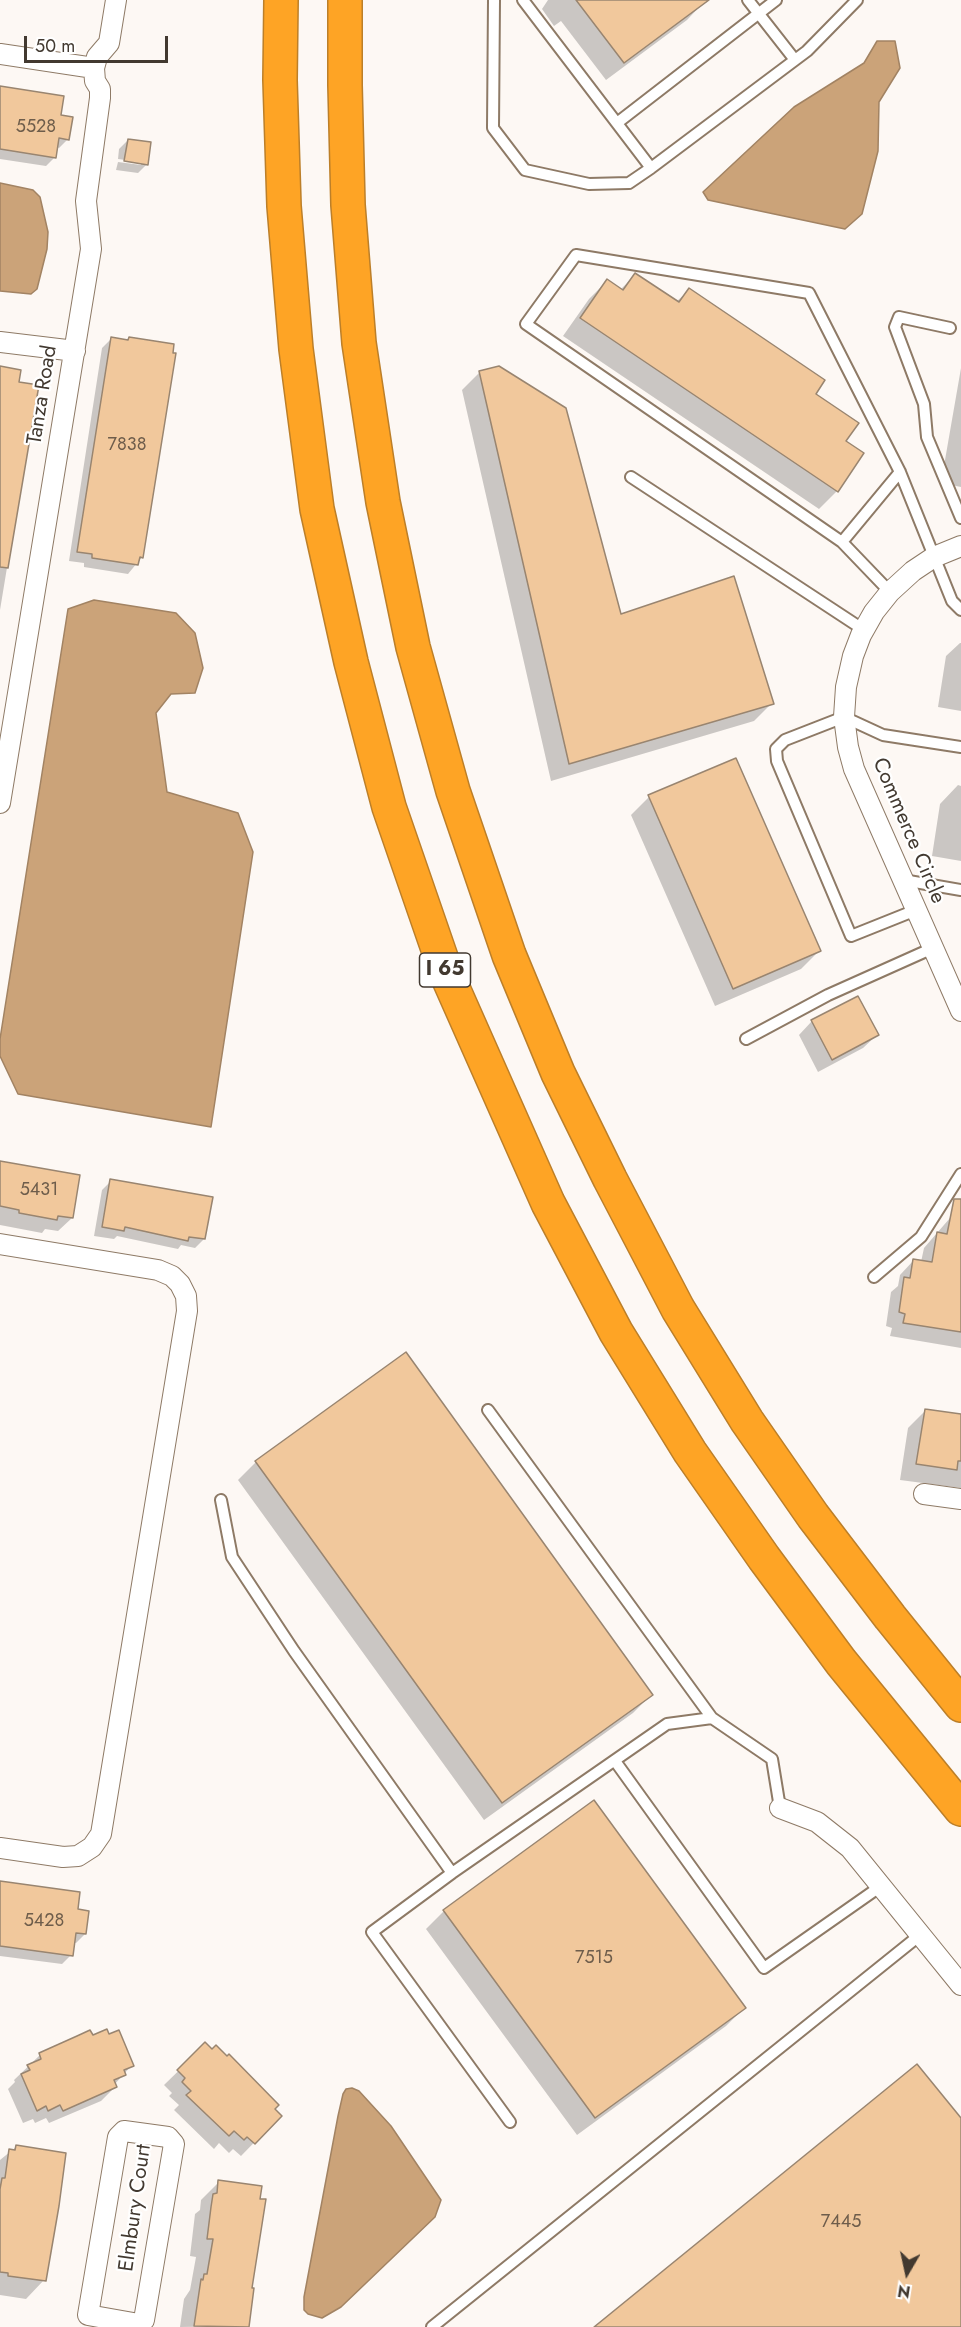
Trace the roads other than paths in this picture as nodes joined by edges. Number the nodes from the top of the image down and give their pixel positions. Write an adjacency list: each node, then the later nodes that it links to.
1 (116, 0): 12 (street)
2 (281, 0): 47 (highway, I 65)
3 (345, 0): 43 (highway)
4 (494, 0): 14 (lane)
5 (523, 0): 13 (lane)
6 (748, 0): 9 (lane)
7 (776, 0): 9 (lane)
8 (857, 0): 11 (lane)
9 (759, 14): 11 (lane); 13 (lane)
10 (0, 54): 12 (street)
11 (795, 60): 14 (lane)
12 (94, 68): 17 (street, Tanza Road)
13 (617, 123): 14 (lane)
14 (651, 168)
15 (950, 328): 20 (lane)
16 (0, 342): 17 (street)
17 (75, 351): 29 (street, Tanza Road)
18 (900, 472): 21 (lane); 21 (lane); 23 (lane)
19 (631, 477): 26 (lane)
20 (961, 518)
21 (842, 542): 24 (lane)
22 (961, 546): 23 (street, Commerce Circle)
23 (934, 557): 24 (street, Commerce Circle); 25 (lane)
24 (890, 592): 26 (street, Commerce Circle)
25 (961, 610)
26 (864, 630): 27 (street, Commerce Circle)
27 (845, 708): 28 (lane); 30 (street, Commerce Circle); 32 (lane)
28 (961, 747)
29 (0, 803)
30 (903, 880): 31 (lane); 32 (street, Commerce Circle)
31 (961, 890)
32 (916, 910): 33 (street, Commerce Circle)
33 (933, 948): 34 (street, Commerce Circle); 35 (lane)
34 (961, 1011)
35 (746, 1039)
36 (961, 1174): 38 (lane)
37 (0, 1244): 48 (street)
38 (874, 1277)
39 (488, 1410): 44 (lane)
40 (924, 1494): 41 (street)
41 (961, 1499)
42 (221, 1500): 49 (lane)
43 (961, 1705)
44 (712, 1718): 45 (lane); 46 (lane)
45 (615, 1761): 49 (lane); 50 (lane)
46 (780, 1808): 50 (street)
47 (961, 1809)
48 (0, 1848)
49 (452, 1873): 53 (lane)
50 (881, 1886): 51 (street)
51 (920, 1935): 52 (street); 55 (lane)
52 (961, 1985)
53 (510, 2122)
54 (84, 2321): 54 (street, Elmbury Court)
55 (432, 2327)

